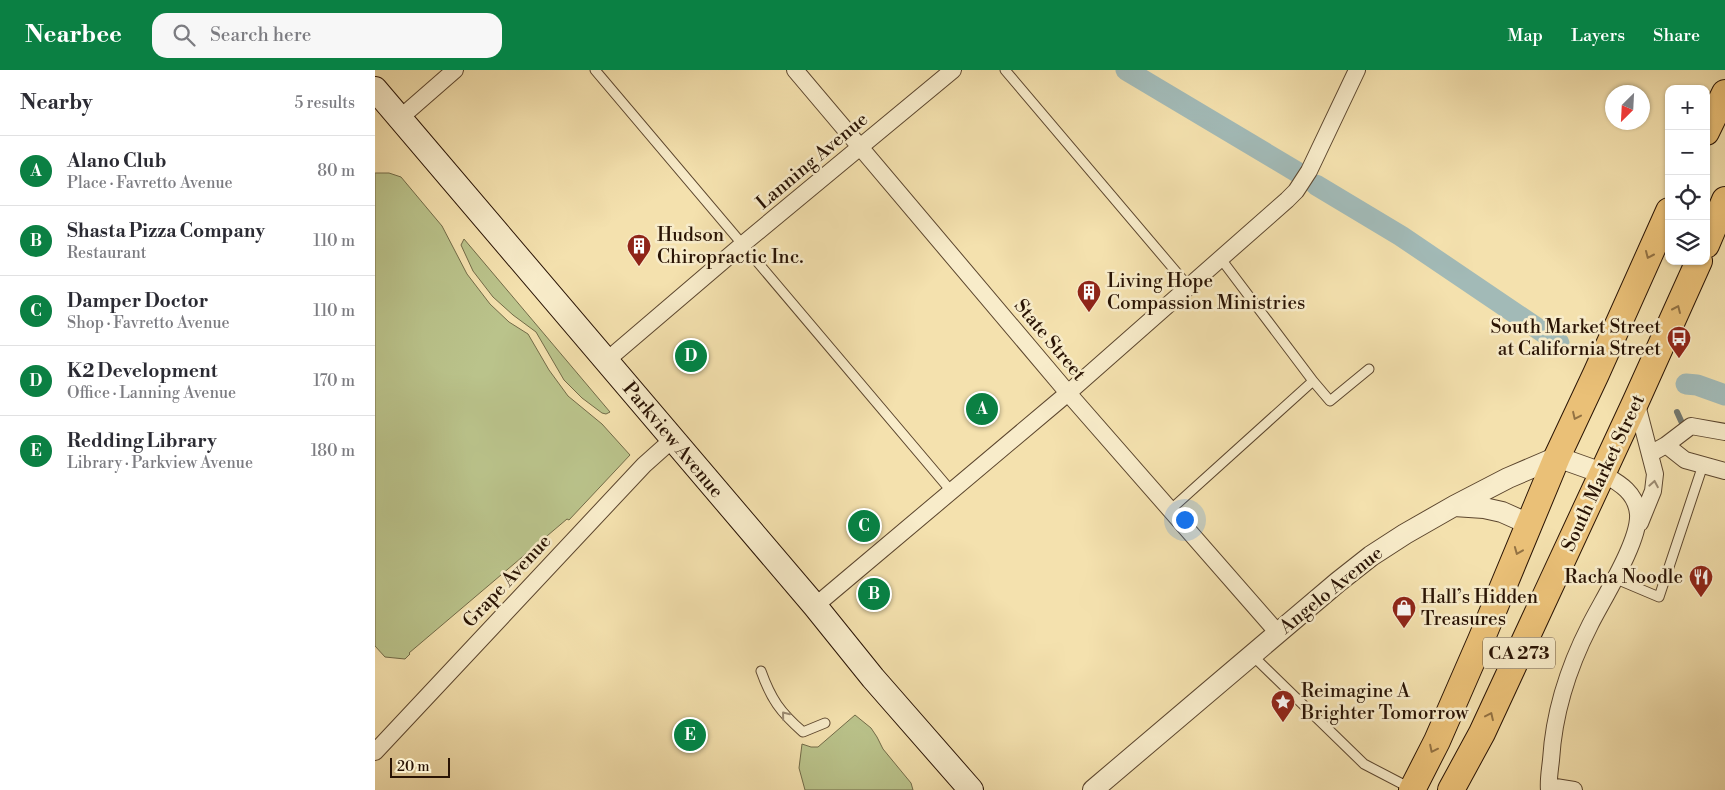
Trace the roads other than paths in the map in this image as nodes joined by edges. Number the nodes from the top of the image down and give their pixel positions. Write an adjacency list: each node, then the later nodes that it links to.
1 (455, 70): 9 (street)
2 (595, 70): 15 (lane)
3 (795, 70): 11 (street, State Street)
4 (953, 70): 11 (street, Lanning Avenue)
5 (1005, 70): 18 (lane)
6 (1357, 70): 16 (street)
7 (375, 89): 9 (main road, Parkview Avenue)
8 (1725, 93): 10 (main road)
9 (400, 118): 19 (main road, Parkview Avenue)
10 (1707, 130)
11 (859, 147): 15 (street, Lanning Avenue); 22 (street, State Street)
12 (1725, 200): 14 (main road)
13 (1665, 219): 28 (main road, CA 273, one-way to 28)
14 (1710, 235)
15 (743, 244): 19 (street, Lanning Avenue); 32 (lane)
16 (1221, 259): 18 (street); 21 (lane)
17 (1697, 265): 23 (main road, South Market Street / CA 273, one-way to 17)
18 (1189, 288): 22 (street)
19 (606, 361): 25 (main road, Parkview Avenue)
20 (1369, 369): 21 (lane)
21 (1313, 381): 34 (lane)
22 (1068, 393): 32 (street); 34 (street, State Street)
23 (1636, 401): 27 (street); 31 (main road, South Market Street / CA 273)
24 (1725, 432): 26 (street)
25 (672, 440): 38 (main road, Parkview Avenue); 43 (street, Grape Avenue)
26 (1666, 446): 27 (street); 29 (street)
27 (1650, 454): 36 (street, one-way to 27)
28 (1557, 458): 31 (street); 33 (street, Angelo Avenue); 35 (main road, CA 273)
29 (1703, 465): 30 (street); 37 (lane)
30 (1725, 471)
31 (1602, 473): 36 (street); 48 (main road, South Market Street / CA 273, one-way to 31)
32 (952, 492): 38 (street)
33 (1454, 506): 35 (street); 39 (street, Angelo Avenue)
34 (1170, 510): 39 (street, State Street)
35 (1529, 524): 47 (main road, CA 273, one-way to 47)
36 (1637, 529): 37 (street)
37 (1614, 578): 44 (street)
38 (815, 606): 45 (main road, Parkview Avenue)
39 (1278, 633): 40 (street, Angelo Avenue)
40 (1252, 655): 46 (street, Angelo Avenue); 47 (lane)
41 (761, 670): 42 (lane, one-way to 41)
42 (825, 722)
43 (375, 752)
44 (1549, 788): 49 (street)
45 (971, 790)
46 (1093, 790)
47 (1412, 790)
48 (1451, 790)
49 (1574, 790)

